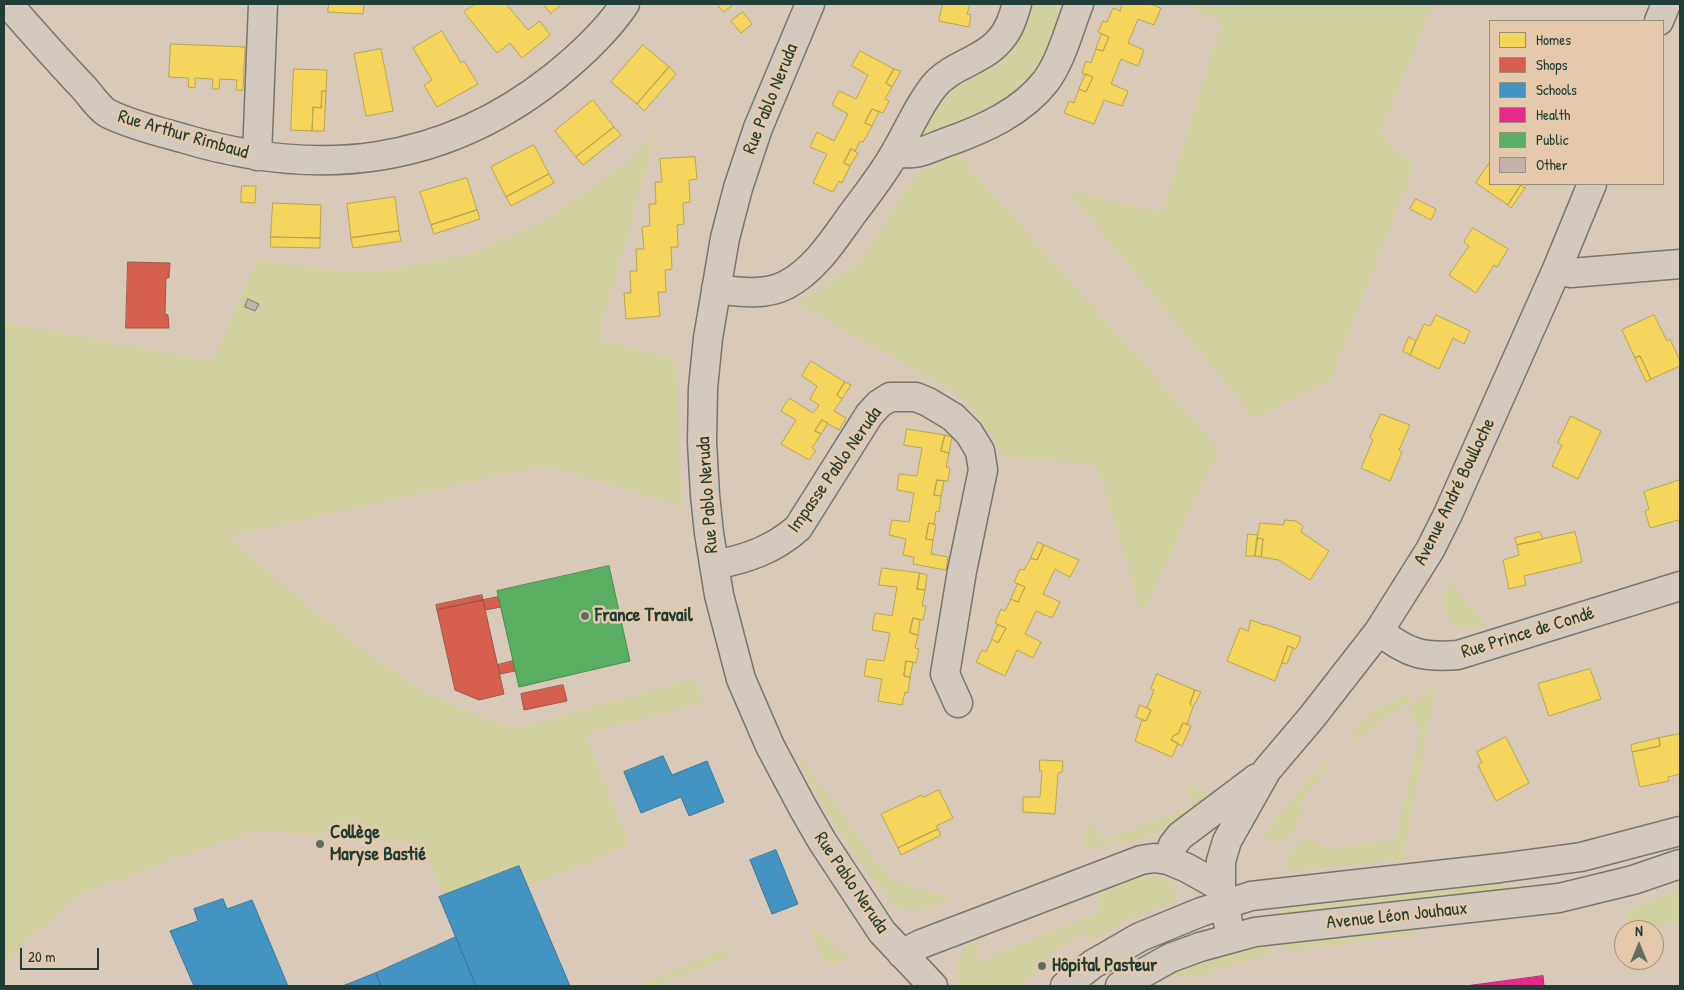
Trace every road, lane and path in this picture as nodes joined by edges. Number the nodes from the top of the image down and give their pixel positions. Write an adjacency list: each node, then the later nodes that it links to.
1 (8, 4): 10 (street, Rue Arthur Rimbaud)
2 (263, 4): 10 (street)
3 (625, 4): 10 (street, Rue Arthur Rimbaud)
4 (810, 4): 14 (street, Rue Pablo Neruda)
5 (1016, 4): 9 (street)
6 (1079, 4): 9 (street)
7 (1666, 4): 8 (street)
8 (1659, 20)
9 (896, 153): 14 (street)
10 (257, 156)
11 (1592, 185): 13 (street, Avenue André Boulloche)
12 (1680, 264): 13 (street)
13 (1557, 269): 17 (street, Avenue André Boulloche)
14 (716, 289): 15 (street, Rue Pablo Neruda)
15 (714, 565): 18 (street, Impasse Pablo Neruda); 25 (street, Rue Pablo Neruda)
16 (1680, 586): 17 (street, Rue Prince de Condé)
17 (1379, 631): 19 (street, Avenue André Boulloche)
18 (958, 703)
19 (1267, 770): 21 (street); 23 (street)
20 (1680, 831): 23 (street)
21 (1168, 860): 23 (street); 25 (street)
22 (1680, 864): 24 (street, Avenue Léon Jouhaux)
23 (1223, 895): 24 (street); 27 (street)
24 (1231, 937): 28 (street, Avenue Léon Jouhaux)
25 (902, 954): 26 (street, Rue Pablo Neruda)
26 (933, 986)
27 (1065, 986)
28 (1120, 986)

